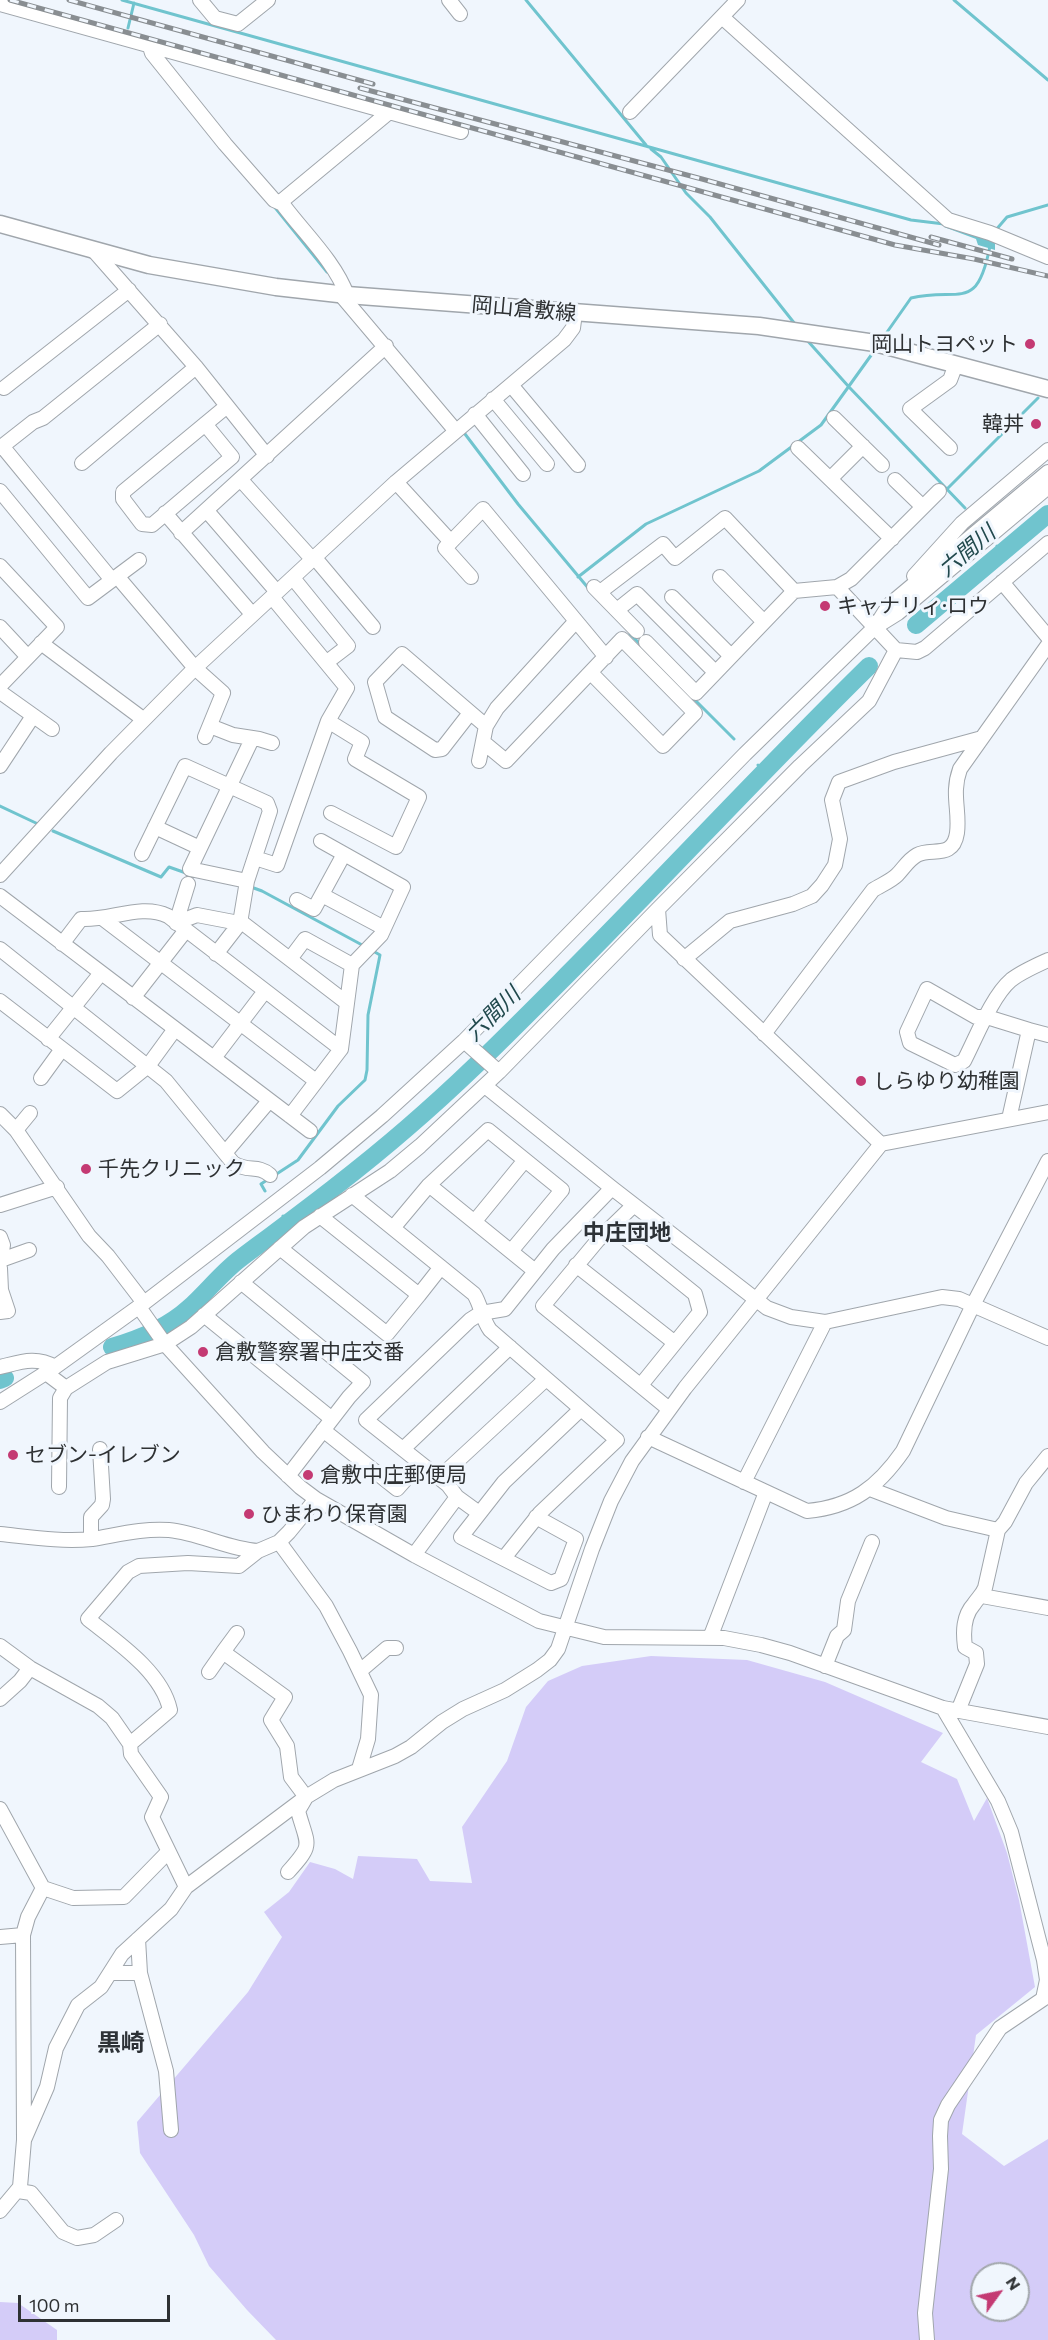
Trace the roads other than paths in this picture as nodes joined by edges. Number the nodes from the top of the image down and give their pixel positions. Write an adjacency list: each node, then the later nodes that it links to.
1 (200, 0): 2 (street)
2 (268, 0)
3 (449, 0): 6 (street)
4 (737, 1): 7 (street)
5 (6, 6): 8 (street)
6 (460, 14)
7 (725, 20): 9 (street); 15 (street)
8 (150, 47): 10 (street); 12 (street)
9 (630, 112)
10 (388, 113): 11 (street); 12 (street)
11 (461, 132)
12 (283, 204): 17 (street)
13 (0, 224): 14 (main road, 岡山倉敷線)
14 (94, 251): 16 (street); 17 (main road, 岡山倉敷線)
15 (1048, 257)
16 (129, 290): 19 (street); 24 (street)
17 (344, 295): 18 (main road, 岡山倉敷線); 20 (street)
18 (575, 313): 21 (main road, 岡山倉敷線); 23 (street)
19 (160, 324): 22 (street); 33 (street)
20 (386, 346): 31 (street); 37 (street)
21 (957, 364): 25 (main road, 岡山倉敷線); 35 (street)
22 (196, 367): 27 (street); 38 (street)
23 (511, 384): 26 (street); 40 (street)
24 (4, 388)
25 (1048, 389)
26 (493, 399): 28 (street); 39 (street)
27 (227, 406): 30 (street); 37 (street)
28 (475, 414): 31 (street); 43 (street)
29 (834, 418): 32 (street)
30 (205, 424): 53 (street); 53 (street)
31 (455, 430): 47 (street)
32 (864, 446): 41 (street); 44 (street)
33 (1, 447): 64 (street)
34 (798, 448): 44 (street)
35 (950, 448)
36 (1048, 450): 70 (street)
37 (267, 456): 45 (street)
38 (82, 463)
39 (547, 464)
40 (578, 465)
41 (882, 465)
42 (1048, 472): 70 (street)
43 (523, 474)
44 (831, 479): 55 (street)
45 (241, 480): 52 (street); 58 (street)
46 (895, 480): 51 (street)
47 (396, 482): 56 (street); 58 (street)
48 (1048, 487): 77 (street)
49 (0, 491): 64 (street)
50 (939, 491): 51 (street)
51 (923, 507): 55 (street)
52 (207, 511): 54 (street); 68 (street)
53 (165, 513): 54 (street)
54 (182, 533): 72 (street)
55 (891, 539): 66 (street)
56 (451, 542): 61 (street); 73 (street)
57 (1048, 543): 65 (street)
58 (314, 559): 63 (street); 76 (street)
59 (139, 560): 64 (street)
60 (0, 566): 81 (street)
61 (471, 577)
62 (720, 577): 74 (street)
63 (293, 578): 68 (street); 87 (street)
64 (117, 581): 88 (street)
65 (1002, 582): 79 (street); 83 (street)
66 (837, 587): 67 (street); 77 (street)
67 (794, 591): 71 (street); 74 (street)
68 (275, 594): 72 (street); 87 (street)
69 (672, 597): 85 (street)
70 (889, 606): 77 (street)
71 (618, 610): 78 (street); 90 (street)
72 (252, 614): 88 (street)
73 (576, 621): 86 (street); 97 (street)
74 (764, 622): 85 (street)
75 (0, 627): 84 (street)
76 (373, 627)
77 (874, 628): 83 (street); 147 (street)
78 (637, 631)
79 (1048, 637)
80 (646, 642): 90 (street)
81 (41, 643): 84 (street); 95 (street)
82 (1048, 645): 99 (street)
83 (896, 650): 119 (street)
84 (27, 656): 91 (street)
85 (731, 656): 90 (street)
86 (606, 657): 89 (street); 89 (street)
87 (327, 662): 96 (street)
88 (195, 668): 95 (street); 100 (street)
89 (591, 672): 101 (street)
90 (716, 672)
91 (0, 686)
92 (0, 692): 94 (street)
93 (470, 713): 93 (street); 97 (street)
94 (33, 716): 98 (street); 104 (street)
95 (143, 719): 113 (street)
96 (328, 721): 106 (street); 112 (street)
97 (486, 726): 101 (street)
98 (52, 729)
99 (982, 738): 130 (street); 144 (street)
100 (252, 739): 102 (street); 105 (street)
101 (483, 742): 103 (street)
102 (272, 743)
103 (479, 762)
104 (0, 766)
105 (230, 786): 107 (street); 109 (street); 112 (street)
106 (331, 813)
107 (155, 827): 109 (street); 110 (street)
108 (321, 841): 111 (street)
109 (200, 848): 115 (street)
110 (142, 854)
111 (344, 854): 116 (street); 123 (street)
112 (255, 858): 115 (street)
113 (0, 875)
114 (188, 884): 122 (street)
115 (246, 884): 121 (street)
116 (322, 895): 118 (street); 123 (street)
117 (0, 896): 126 (street)
118 (297, 900)
119 (658, 909): 124 (street); 125 (street)
120 (102, 918): 122 (street); 126 (street); 132 (street)
121 (240, 923): 122 (street); 128 (street); 129 (street)
122 (181, 927): 128 (street); 132 (street)
123 (384, 928): 133 (street)
124 (660, 935): 125 (street); 130 (street)
125 (628, 939): 152 (street)
126 (62, 944): 134 (street)
127 (0, 949): 139 (street)
128 (216, 954): 135 (street)
129 (290, 959): 133 (street); 138 (street)
130 (684, 959): 144 (street)
131 (1048, 960): 140 (street)
132 (160, 963): 136 (street); 141 (street)
133 (352, 964): 138 (street)
134 (101, 973): 136 (street); 139 (street)
135 (265, 991): 141 (street); 149 (street)
136 (133, 998): 142 (street)
137 (0, 1001): 146 (street)
138 (347, 1003): 149 (street)
139 (74, 1007): 146 (street); 151 (street)
140 (987, 1017): 140 (street); 143 (street)
141 (240, 1024): 150 (street); 154 (street)
142 (175, 1029): 150 (street); 151 (street)
143 (1029, 1030): 145 (street); 161 (street)
144 (764, 1034): 164 (street)
145 (1048, 1035)
146 (48, 1039): 148 (street)
147 (465, 1041): 152 (street); 190 (street)
148 (62, 1049): 151 (street); 153 (street)
149 (341, 1049): 154 (street)
150 (214, 1058): 156 (street)
151 (148, 1066): 165 (street)
152 (495, 1069): 155 (street)
153 (41, 1078)
154 (316, 1082): 160 (street)
155 (485, 1086): 171 (street); 172 (street)
156 (269, 1101): 160 (street); 165 (street)
157 (1048, 1112): 161 (street)
158 (30, 1113): 162 (street)
159 (0, 1115): 162 (street)
160 (290, 1116): 163 (street)
161 (1009, 1119): 164 (street)
162 (16, 1130): 170 (street)
163 (310, 1131)
164 (882, 1144): 189 (street)
165 (225, 1153): 168 (street)
166 (525, 1160): 169 (street); 176 (street); 182 (street)
167 (1048, 1161): 191 (street)
168 (270, 1175)
169 (429, 1185): 176 (street); 178 (street)
170 (57, 1187): 173 (street); 190 (street)
171 (612, 1188): 174 (street); 186 (street)
172 (352, 1195): 175 (street); 178 (street)
173 (0, 1205)
174 (633, 1205): 177 (street); 189 (street)
175 (320, 1216): 180 (street); 188 (street)
176 (475, 1221): 182 (street)
177 (612, 1227): 184 (street); 198 (street)
178 (393, 1228): 185 (street)
179 (0, 1237): 183 (street)
180 (280, 1248): 187 (street); 188 (street)
181 (29, 1250): 183 (street)
182 (512, 1250): 186 (street)
183 (0, 1264): 192 (street)
184 (576, 1265): 198 (street); 203 (street)
185 (441, 1267): 188 (street); 193 (street)
186 (535, 1271): 193 (street)
187 (241, 1282): 194 (street); 208 (street)
188 (419, 1295)
189 (757, 1300): 195 (street); 206 (street)
190 (141, 1305): 197 (street); 201 (street)
191 (973, 1305): 195 (street); 196 (street); 218 (street)
192 (0, 1312)
193 (481, 1313): 199 (street); 211 (street)
194 (204, 1315): 197 (street); 208 (street)
195 (825, 1322): 216 (street)
196 (1048, 1338)
197 (163, 1341): 204 (street); 214 (street)
198 (675, 1343): 203 (street)
199 (510, 1347): 202 (street); 211 (street)
200 (0, 1367): 201 (street)
201 (51, 1370): 204 (street); 205 (street)
202 (546, 1379): 207 (street); 215 (street)
203 (641, 1385): 206 (street)
204 (66, 1388): 217 (street)
205 (0, 1402)
206 (669, 1408): 209 (street)
207 (581, 1409): 222 (street); 223 (street)
208 (328, 1425): 213 (street); 214 (street)
209 (648, 1437): 216 (street); 234 (street)
210 (100, 1449): 226 (street)
211 (403, 1449): 213 (street)
212 (1048, 1456): 224 (street)
213 (420, 1462): 215 (street)
214 (288, 1476): 221 (street)
215 (439, 1478): 220 (street)
216 (744, 1482): 219 (street)
217 (60, 1487)
218 (870, 1489): 219 (street); 224 (street)
219 (766, 1492): 236 (street)
220 (457, 1497): 222 (street); 230 (street)
221 (316, 1499): 227 (street); 230 (street)
222 (479, 1513): 231 (street)
223 (536, 1517): 231 (street); 231 (street)
224 (998, 1530): 232 (street)
225 (0, 1534): 226 (street)
226 (91, 1539): 229 (street)
227 (279, 1542): 229 (street); 243 (street)
228 (872, 1542): 240 (street)
229 (258, 1551): 248 (street)
230 (414, 1555): 234 (street)
231 (504, 1558)
232 (982, 1596): 233 (street); 246 (street)
233 (1048, 1608)
234 (566, 1628): 236 (street); 249 (street)
235 (237, 1633): 239 (street)
236 (710, 1638): 240 (street)
237 (0, 1646): 241 (street)
238 (396, 1648): 243 (street)
239 (223, 1652): 242 (street); 250 (street)
240 (825, 1666): 245 (street)
241 (30, 1668): 244 (street); 248 (street)
242 (209, 1671)
243 (360, 1671): 249 (street)
244 (0, 1699)
245 (943, 1708): 246 (street); 261 (street)
246 (958, 1711): 247 (street)
247 (1048, 1727)
248 (130, 1744): 252 (street)
249 (359, 1769): 250 (street)
250 (306, 1797): 253 (street); 254 (street)
251 (0, 1809): 255 (street)
252 (168, 1852): 254 (street); 255 (street)
253 (288, 1872)
254 (186, 1887): 258 (street)
255 (43, 1888): 256 (street)
256 (23, 1935): 257 (street); 263 (street)
257 (0, 1937)
258 (138, 1939): 259 (street); 260 (street)
259 (110, 1973): 260 (street); 263 (street)
260 (140, 1973): 262 (street)
261 (1045, 2005): 267 (street)
262 (171, 2130)
263 (24, 2140): 264 (street)
264 (18, 2191): 265 (street); 266 (street)
265 (0, 2211)
266 (116, 2220)
267 (927, 2340)

